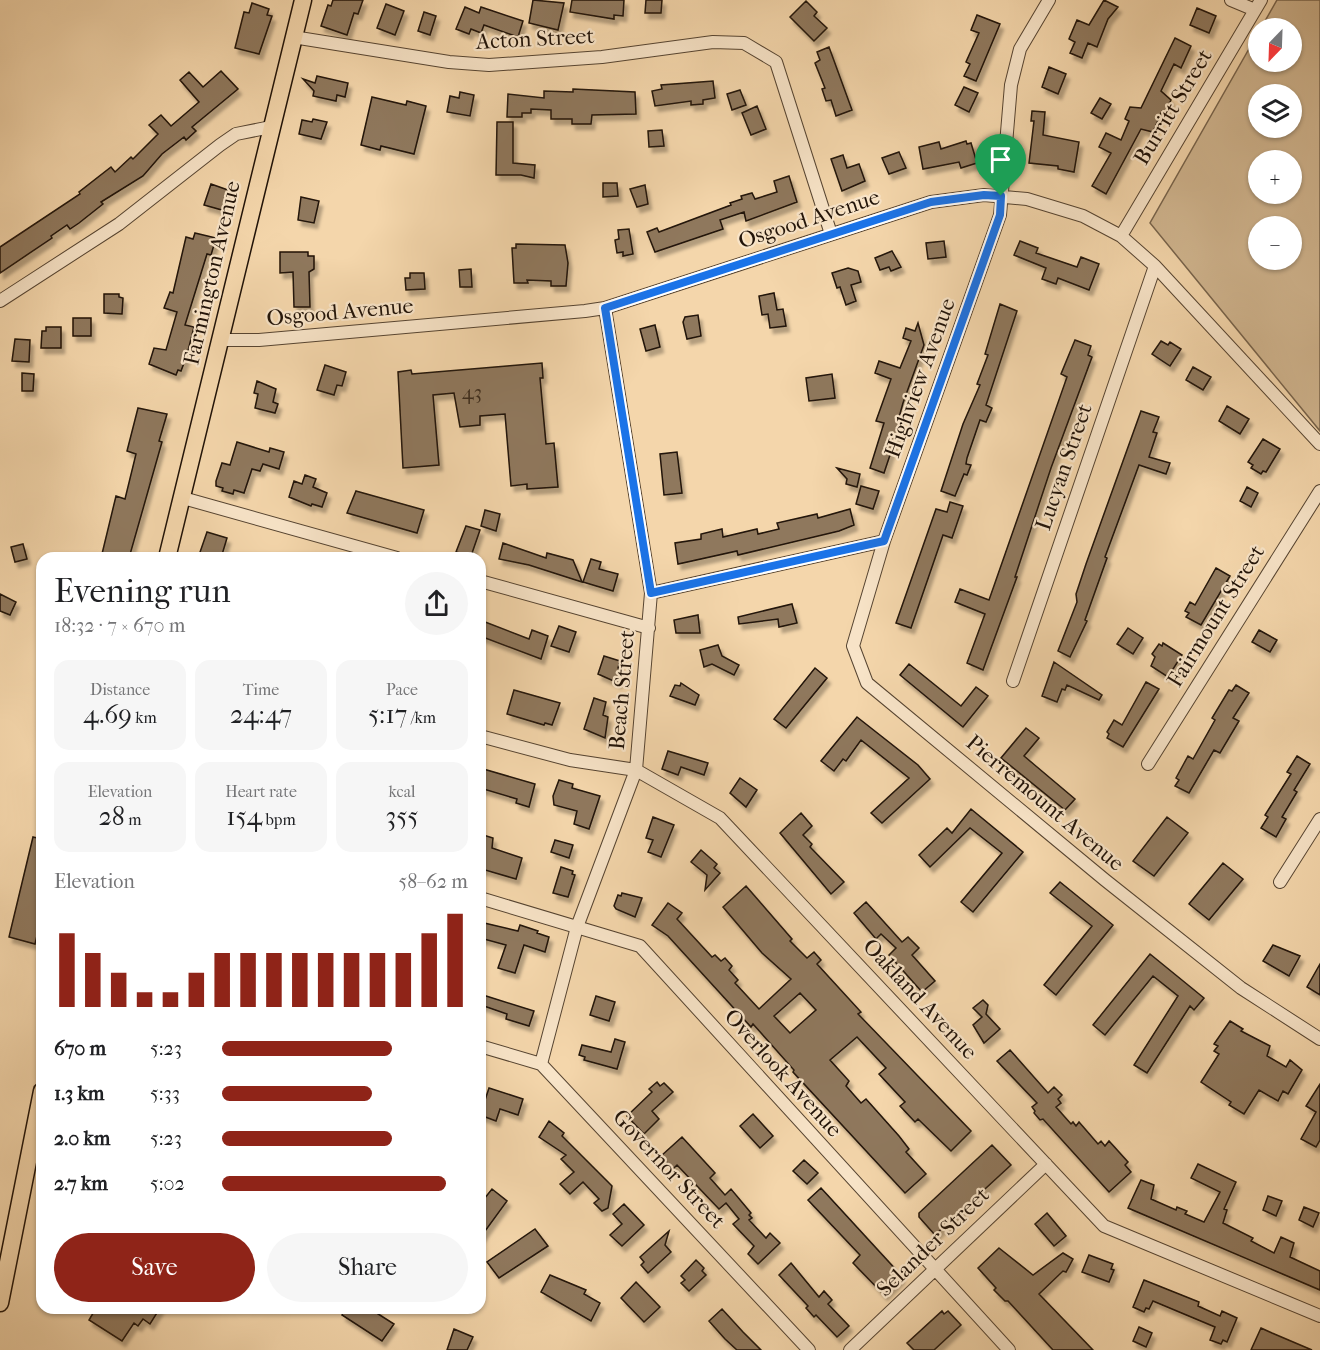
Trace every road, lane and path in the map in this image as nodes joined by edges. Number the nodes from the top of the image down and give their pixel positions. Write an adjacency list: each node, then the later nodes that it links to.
1 (303, 0): 5 (main road, Farmington Avenue)
2 (1049, 0): 7 (street, Highview Avenue)
3 (1232, 0): 4 (street)
4 (1258, 5): 9 (street, Burritt Street)
5 (293, 37): 6 (main road, Farmington Avenue); 8 (street, Acton Street)
6 (271, 127): 11 (street); 13 (main road, Farmington Avenue)
7 (1001, 196): 8 (street, Osgood Avenue); 9 (street, Osgood Avenue); 17 (street, Highview Avenue)
8 (831, 234): 12 (street, Osgood Avenue)
9 (1121, 236): 10 (street, Osgood Avenue)
10 (1155, 266): 14 (street, Osgood Avenue); 23 (street, Lucyan Street)
11 (0, 301)
12 (605, 308): 13 (street, Osgood Avenue); 21 (street, Beach Street)
13 (219, 340): 16 (main road, Farmington Avenue)
14 (1320, 444)
15 (1320, 491): 25 (street, Fairmount Street)
16 (183, 498): 18 (main road, Farmington Avenue); 19 (street)
17 (884, 541): 21 (street); 31 (street, Pierremount Avenue)
18 (169, 552)
19 (376, 552)
20 (486, 583): 22 (street)
21 (651, 593): 22 (street, Beach Street)
22 (649, 628): 26 (street, Beach Street)
23 (1012, 681)
24 (486, 737): 26 (street, Oakland Avenue)
25 (1148, 764)
26 (636, 770): 30 (street, Beach Street); 35 (street, Oakland Avenue)
27 (1320, 819): 28 (street)
28 (1280, 882)
29 (486, 900): 30 (street, Overlook Avenue)
30 (577, 927): 33 (street, Beach Street); 36 (street, Overlook Avenue)
31 (1320, 1039)
32 (486, 1048): 33 (street)
33 (541, 1064): 39 (street, Governor Street)
34 (36, 1121): 37 (main road)
35 (1046, 1164): 36 (street, Selander Street); 38 (street, Oakland Avenue)
36 (934, 1270): 40 (street, Selander Street); 41 (street, Overlook Avenue)
37 (0, 1303)
38 (1320, 1316)
39 (809, 1350)
40 (850, 1350)
41 (1009, 1350)

